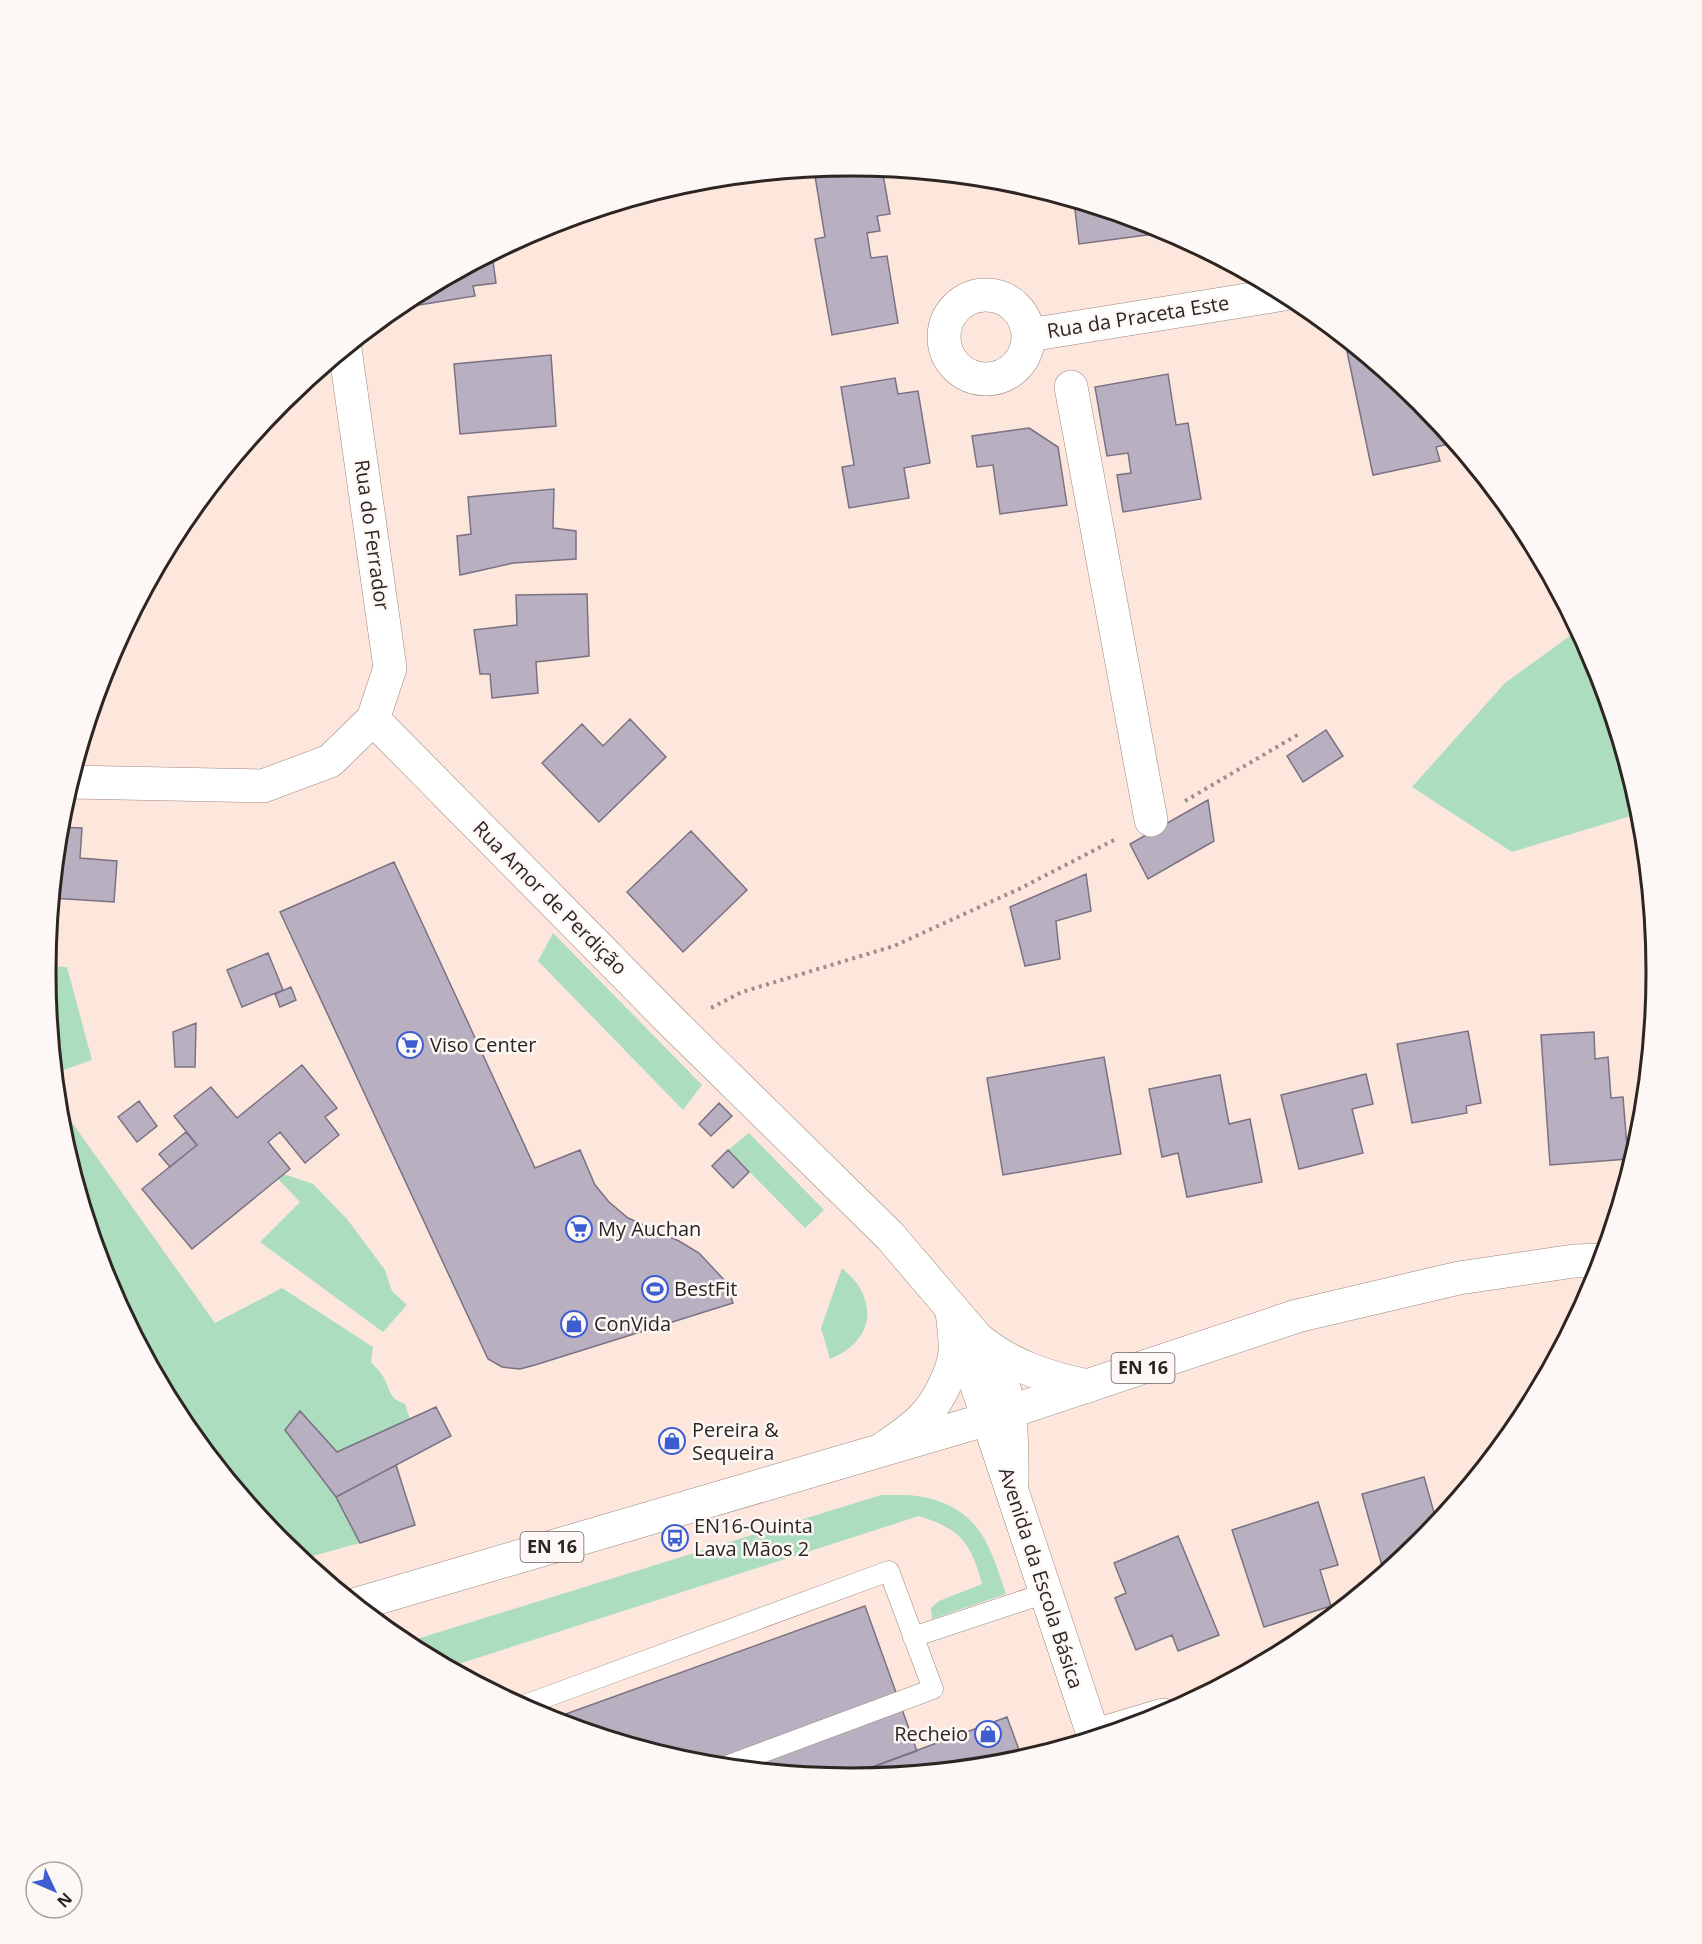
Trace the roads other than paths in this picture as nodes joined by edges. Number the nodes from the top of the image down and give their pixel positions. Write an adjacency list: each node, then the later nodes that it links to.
1 (1270, 296): 2 (street, Rua da Praceta Este)
2 (1029, 335)
3 (346, 358): 5 (street, Rua do Ferrador)
4 (1071, 387): 7 (street)
5 (373, 719): 6 (street); 9 (street, Rua Amor de Perdição)
6 (79, 782)
7 (1151, 820)
8 (1592, 1260): 11 (street, EN 16)
9 (952, 1310): 10 (street, Rua Amor de Perdição); 12 (street, Rua Amor de Perdição); 13 (street)
10 (977, 1338): 11 (street, Rua Amor de Perdição); 12 (street, Rua Amor de Perdição)
11 (1088, 1386): 12 (street, EN 16)
12 (999, 1415): 13 (street, EN 16); 14 (street, Avenida da Escola Básica)
13 (879, 1451): 15 (street, EN 16)
14 (1046, 1593): 16 (lane); 18 (street, Avenida da Escola Básica)
15 (365, 1602)
16 (913, 1637): 17 (lane); 19 (lane)
17 (535, 1701)
18 (1092, 1730)
19 (742, 1760)

